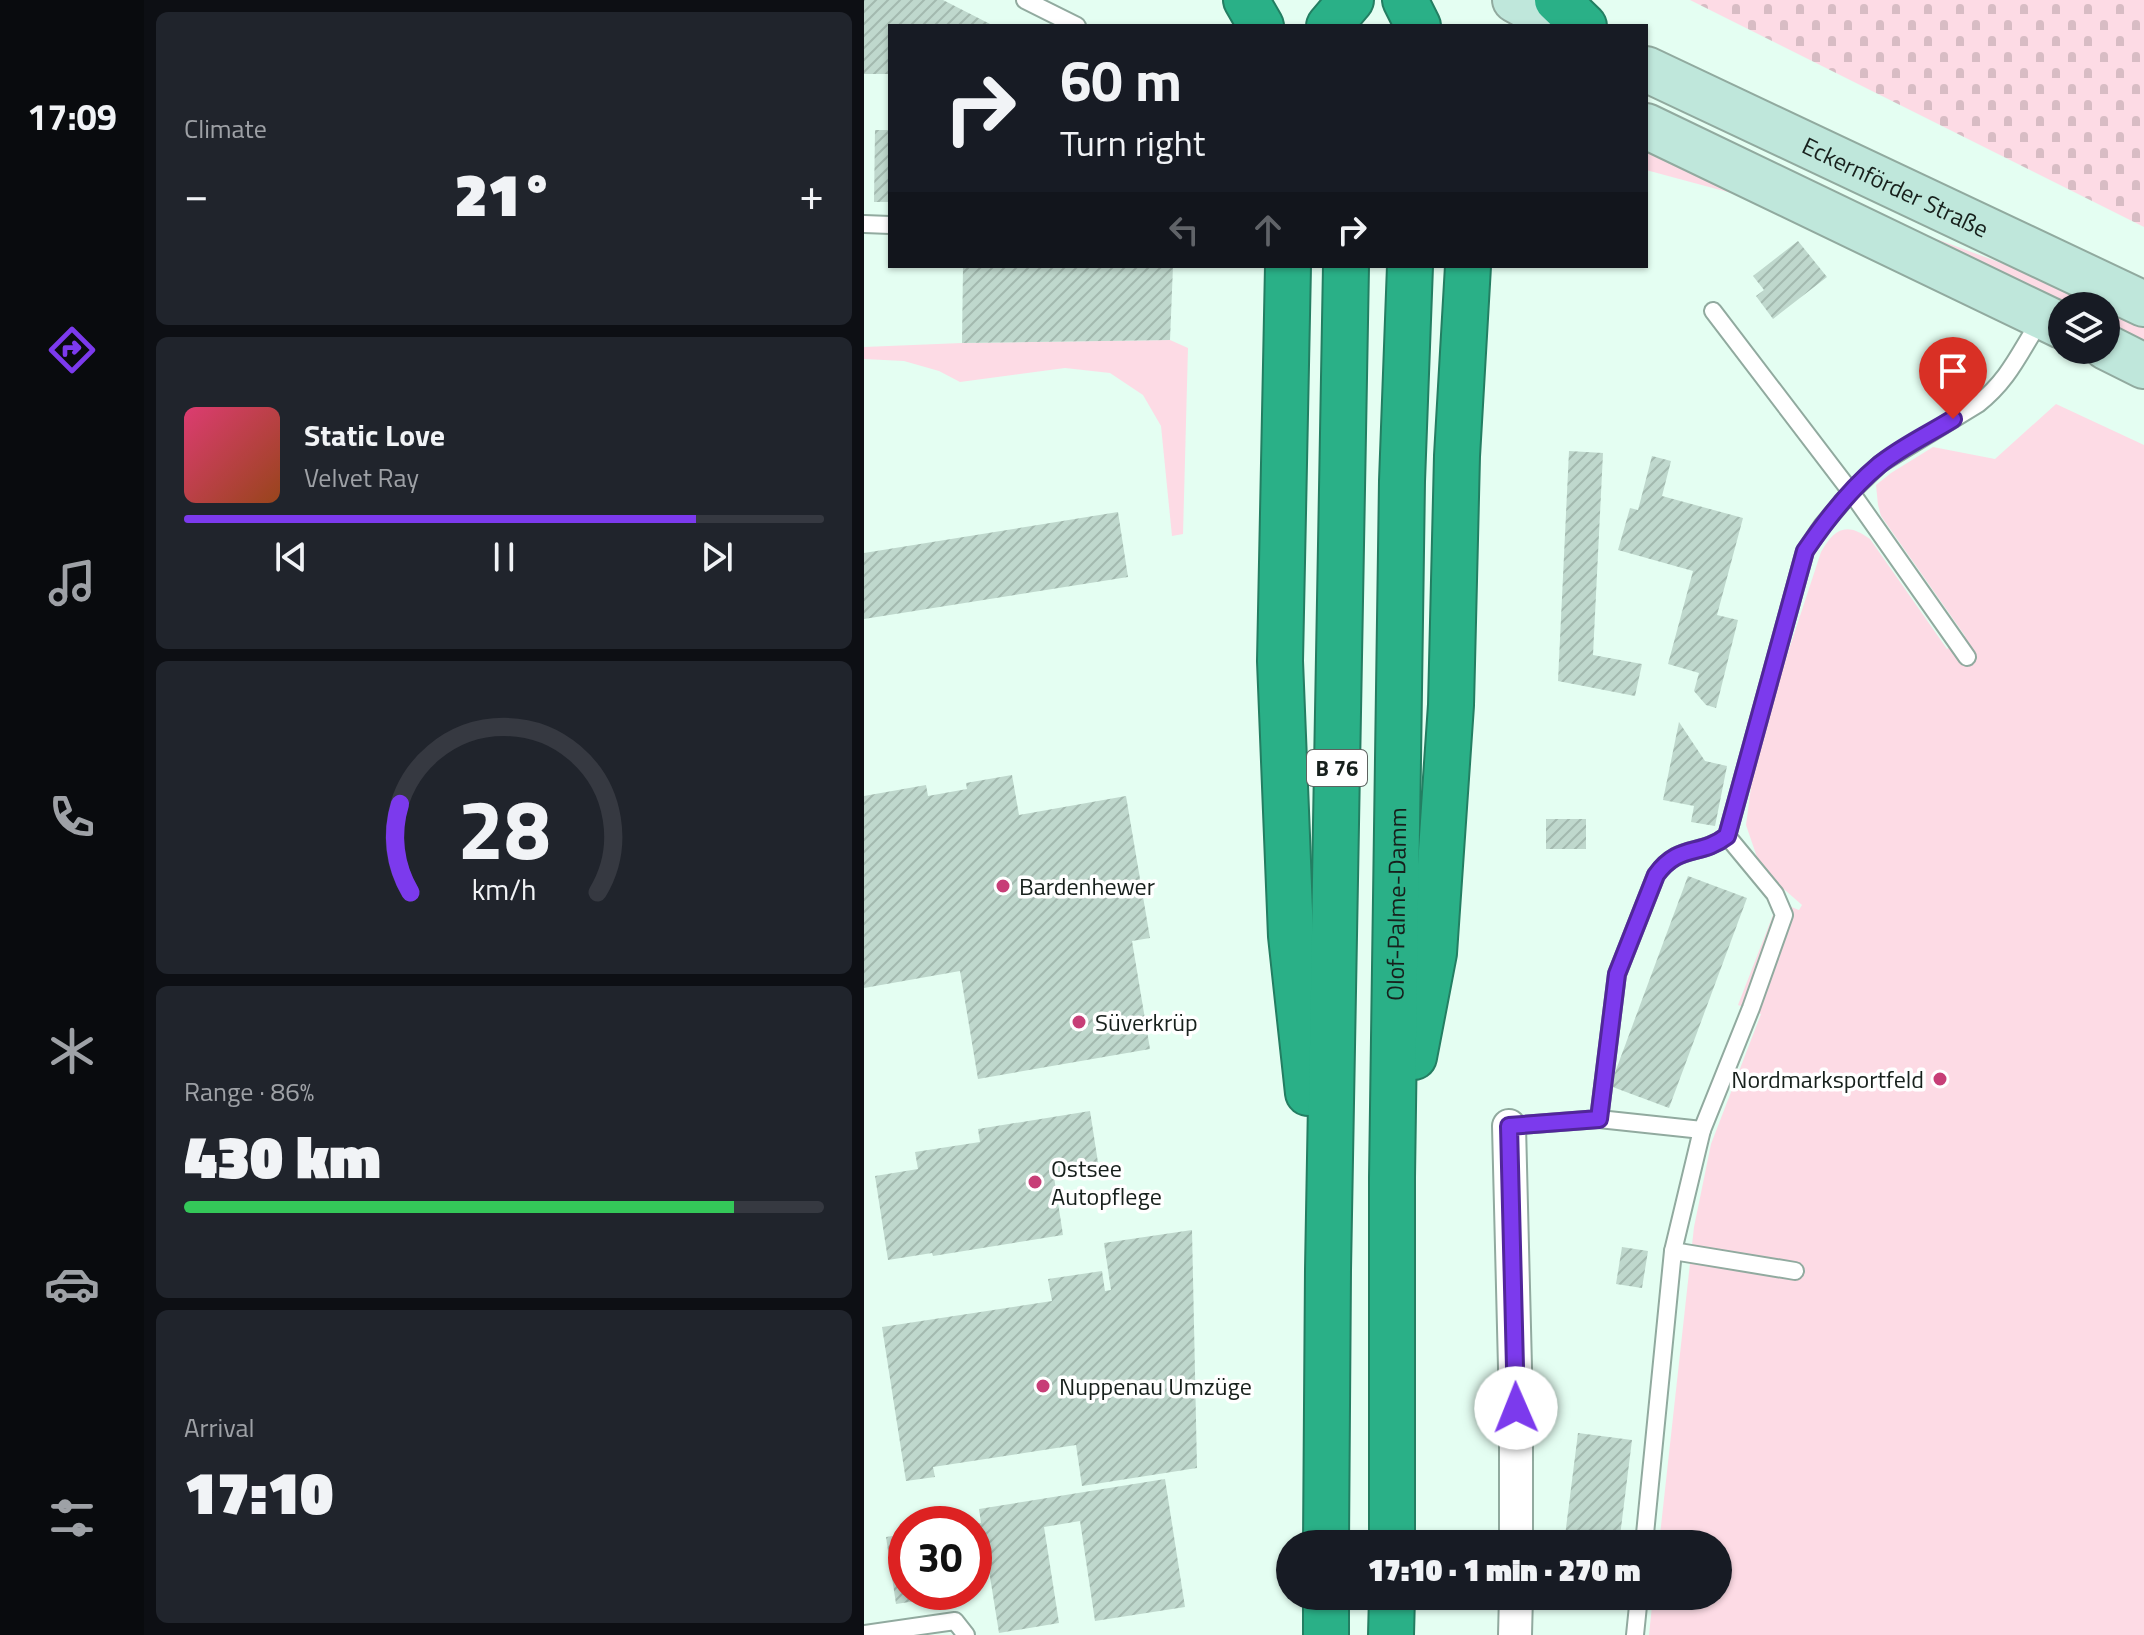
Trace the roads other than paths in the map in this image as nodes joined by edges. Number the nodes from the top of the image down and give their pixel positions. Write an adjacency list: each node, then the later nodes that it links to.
1 (1025, 0): 6 (lane)
2 (1246, 0): 7 (highway)
3 (1351, 0): 8 (highway)
4 (1515, 0): 9 (main road)
5 (1557, 0): 10 (highway)
6 (1073, 24)
7 (1260, 24)
8 (1331, 24)
9 (1559, 24)
10 (1582, 24)
11 (1648, 70): 19 (main road, Eckernförder Straße)
12 (1648, 127): 21 (main road)
13 (864, 224): 14 (lane)
14 (888, 225)
15 (1288, 268): 33 (highway)
16 (1346, 268): 33 (highway, B 76)
17 (1410, 268): 31 (highway, Olof-Palme-Damm / B 76)
18 (1468, 268): 31 (highway)
19 (2144, 304)
20 (1713, 311): 25 (lane)
21 (2048, 320)
22 (2048, 325): 25 (lane)
23 (2120, 354): 24 (main road)
24 (2144, 366)
25 (1851, 492): 26 (lane); 27 (lane)
26 (1967, 657)
27 (1727, 836): 28 (lane); 30 (lane)
28 (1599, 1119): 29 (lane); 30 (lane)
29 (1509, 1126): 37 (street)
30 (1702, 1130): 32 (lane)
31 (1392, 1177): 36 (highway, Olof-Palme-Damm / B 76)
32 (1673, 1251): 34 (lane); 38 (lane)
33 (1328, 1270): 35 (highway, B 76)
34 (1795, 1271)
35 (1326, 1530)
36 (1392, 1530)
37 (1516, 1530)
38 (1645, 1530)
39 (1326, 1610): 45 (highway)
40 (1392, 1610): 46 (highway)
41 (1516, 1610): 47 (street)
42 (1638, 1610): 48 (lane)
43 (864, 1634): 44 (lane)
44 (966, 1635)
45 (1326, 1635)
46 (1391, 1635)
47 (1515, 1635)
48 (1635, 1635)

